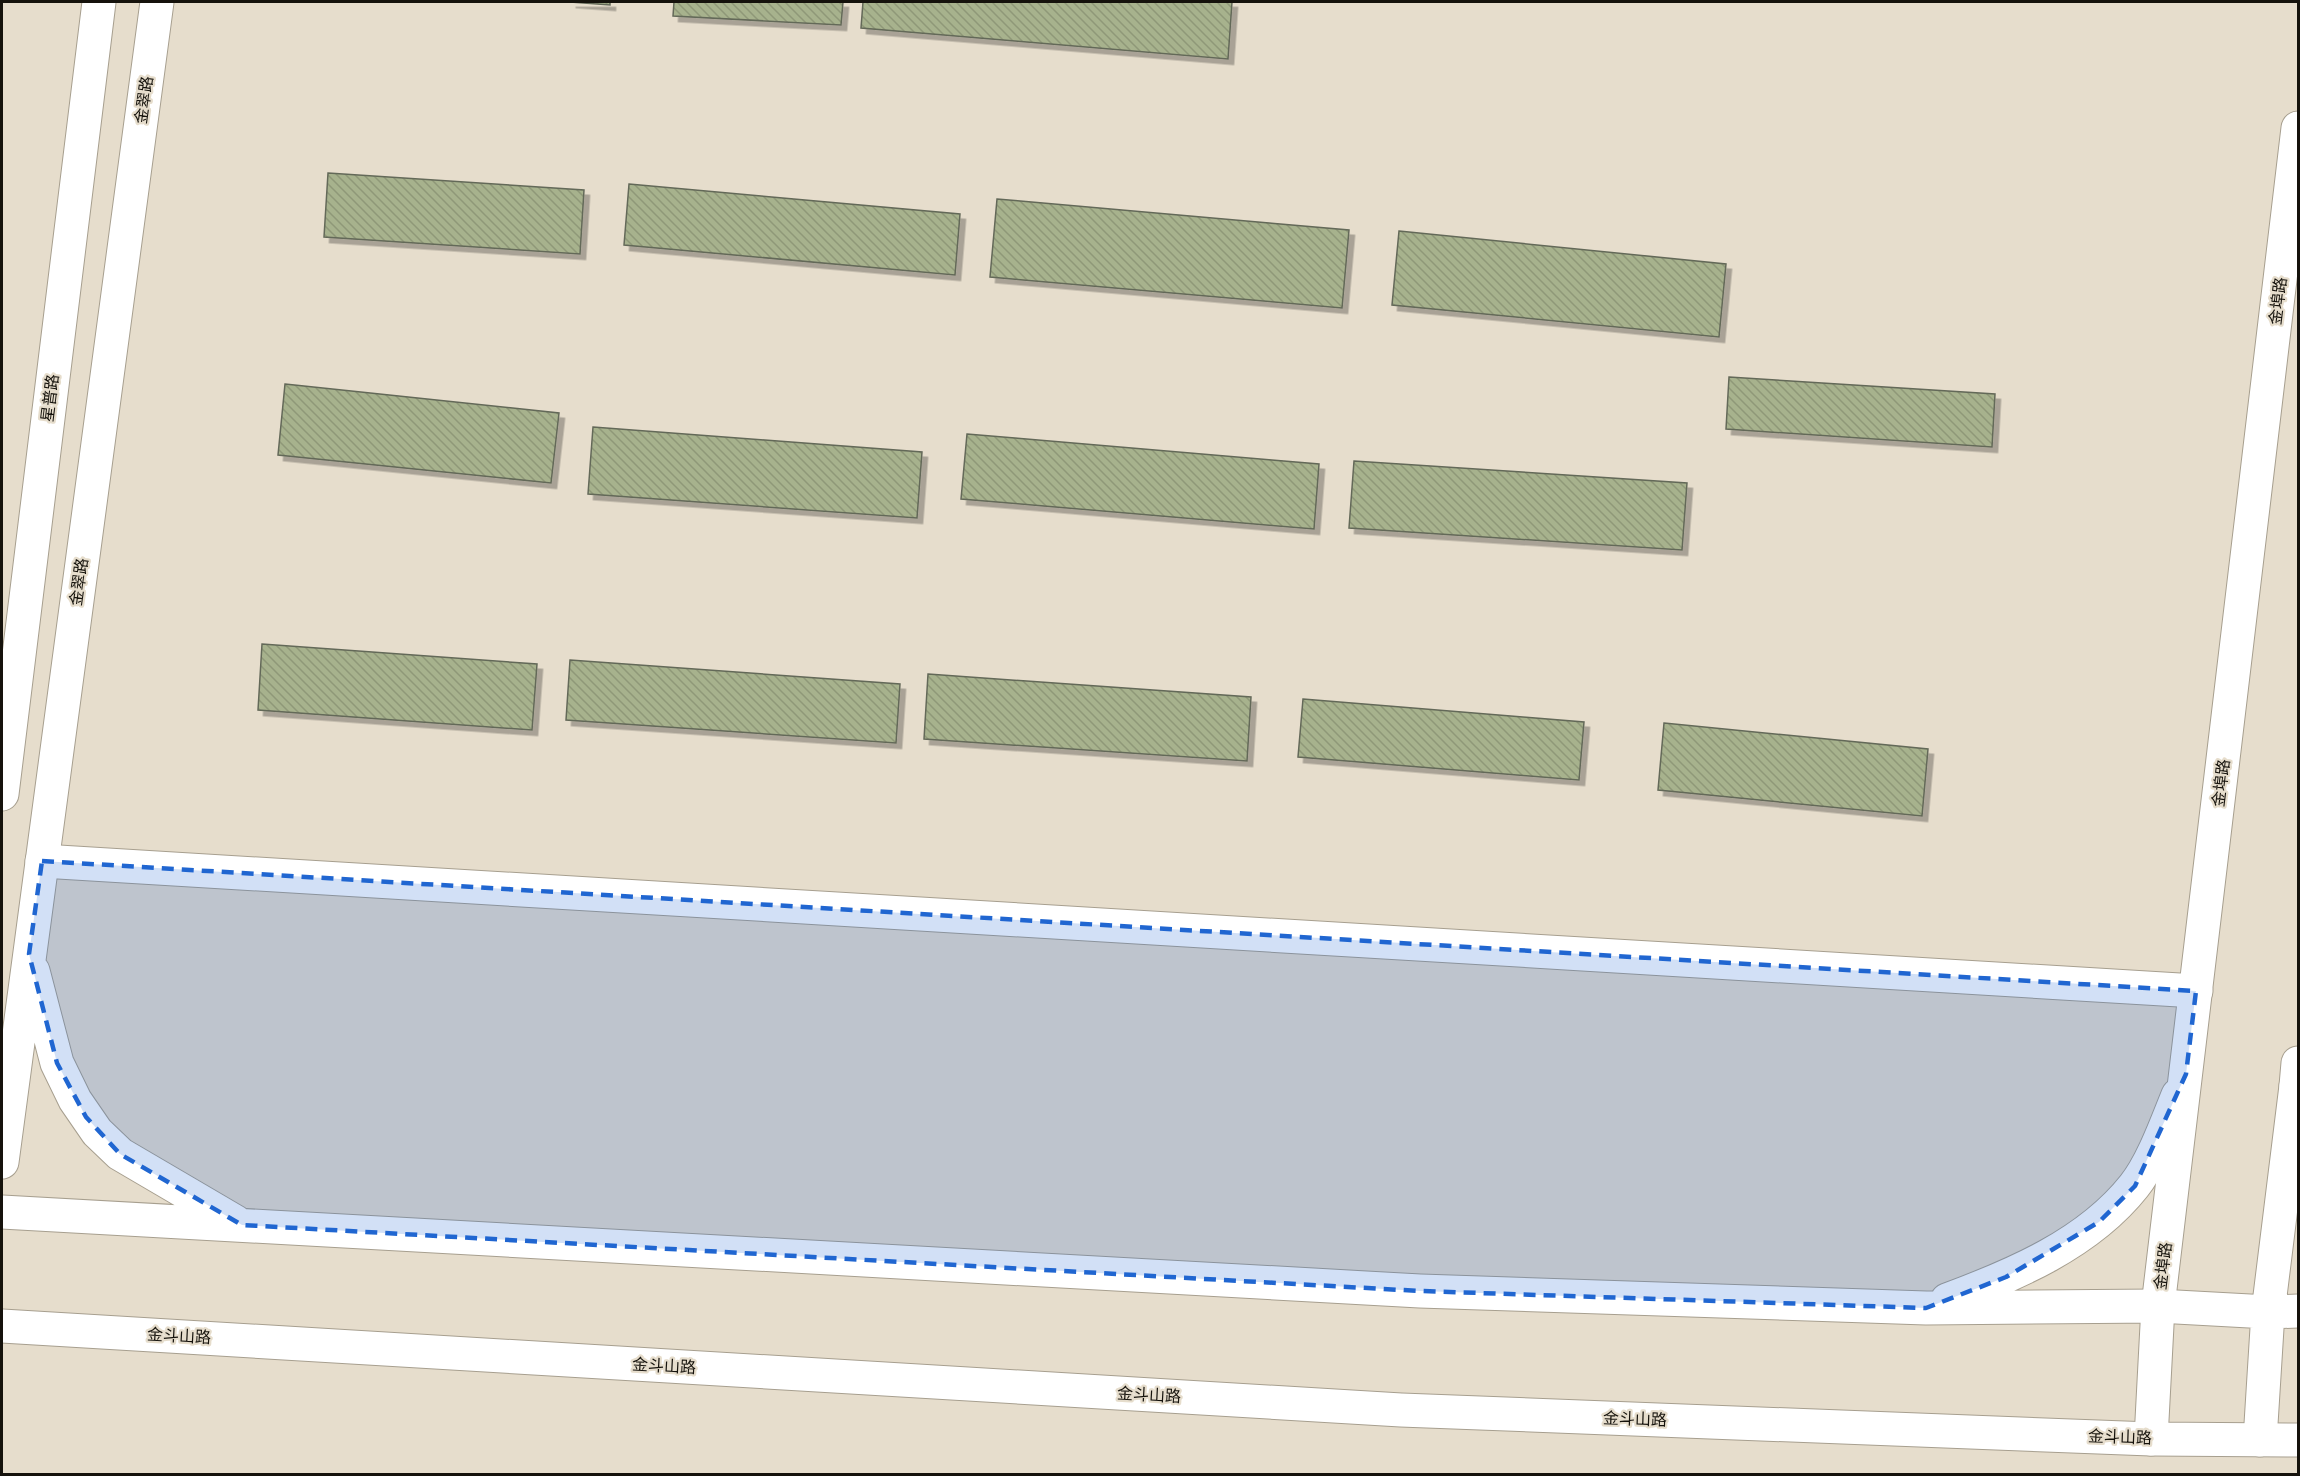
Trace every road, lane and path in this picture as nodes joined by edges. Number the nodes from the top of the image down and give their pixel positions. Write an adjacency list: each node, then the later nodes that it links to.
1 (99, 2): 4 (main road, 星普路)
2 (157, 2): 5 (main road, 金翠路)
3 (2298, 128): 7 (main road, 金埠路)
4 (2, 794)
5 (42, 861): 6 (main road, 金翠路); 7 (main road)
6 (29, 954): 10 (main road, 金翠路); 12 (main road)
7 (2196, 991): 8 (main road, 金埠路)
8 (2186, 1074): 13 (main road, 金埠路); 14 (main road)
9 (2298, 1081): 15 (main road)
10 (2, 1162)
11 (2, 1212): 12 (main road)
12 (242, 1226): 14 (main road)
13 (2158, 1306): 14 (main road); 15 (main road); 17 (main road, 金埠路)
14 (1926, 1308)
15 (2283, 1311): 18 (main road)
16 (2, 1326): 17 (main road, 金斗山路)
17 (2151, 1439): 18 (main road, 金斗山路)
18 (2260, 1440): 19 (main road, 金斗山路)
19 (2298, 1440)

